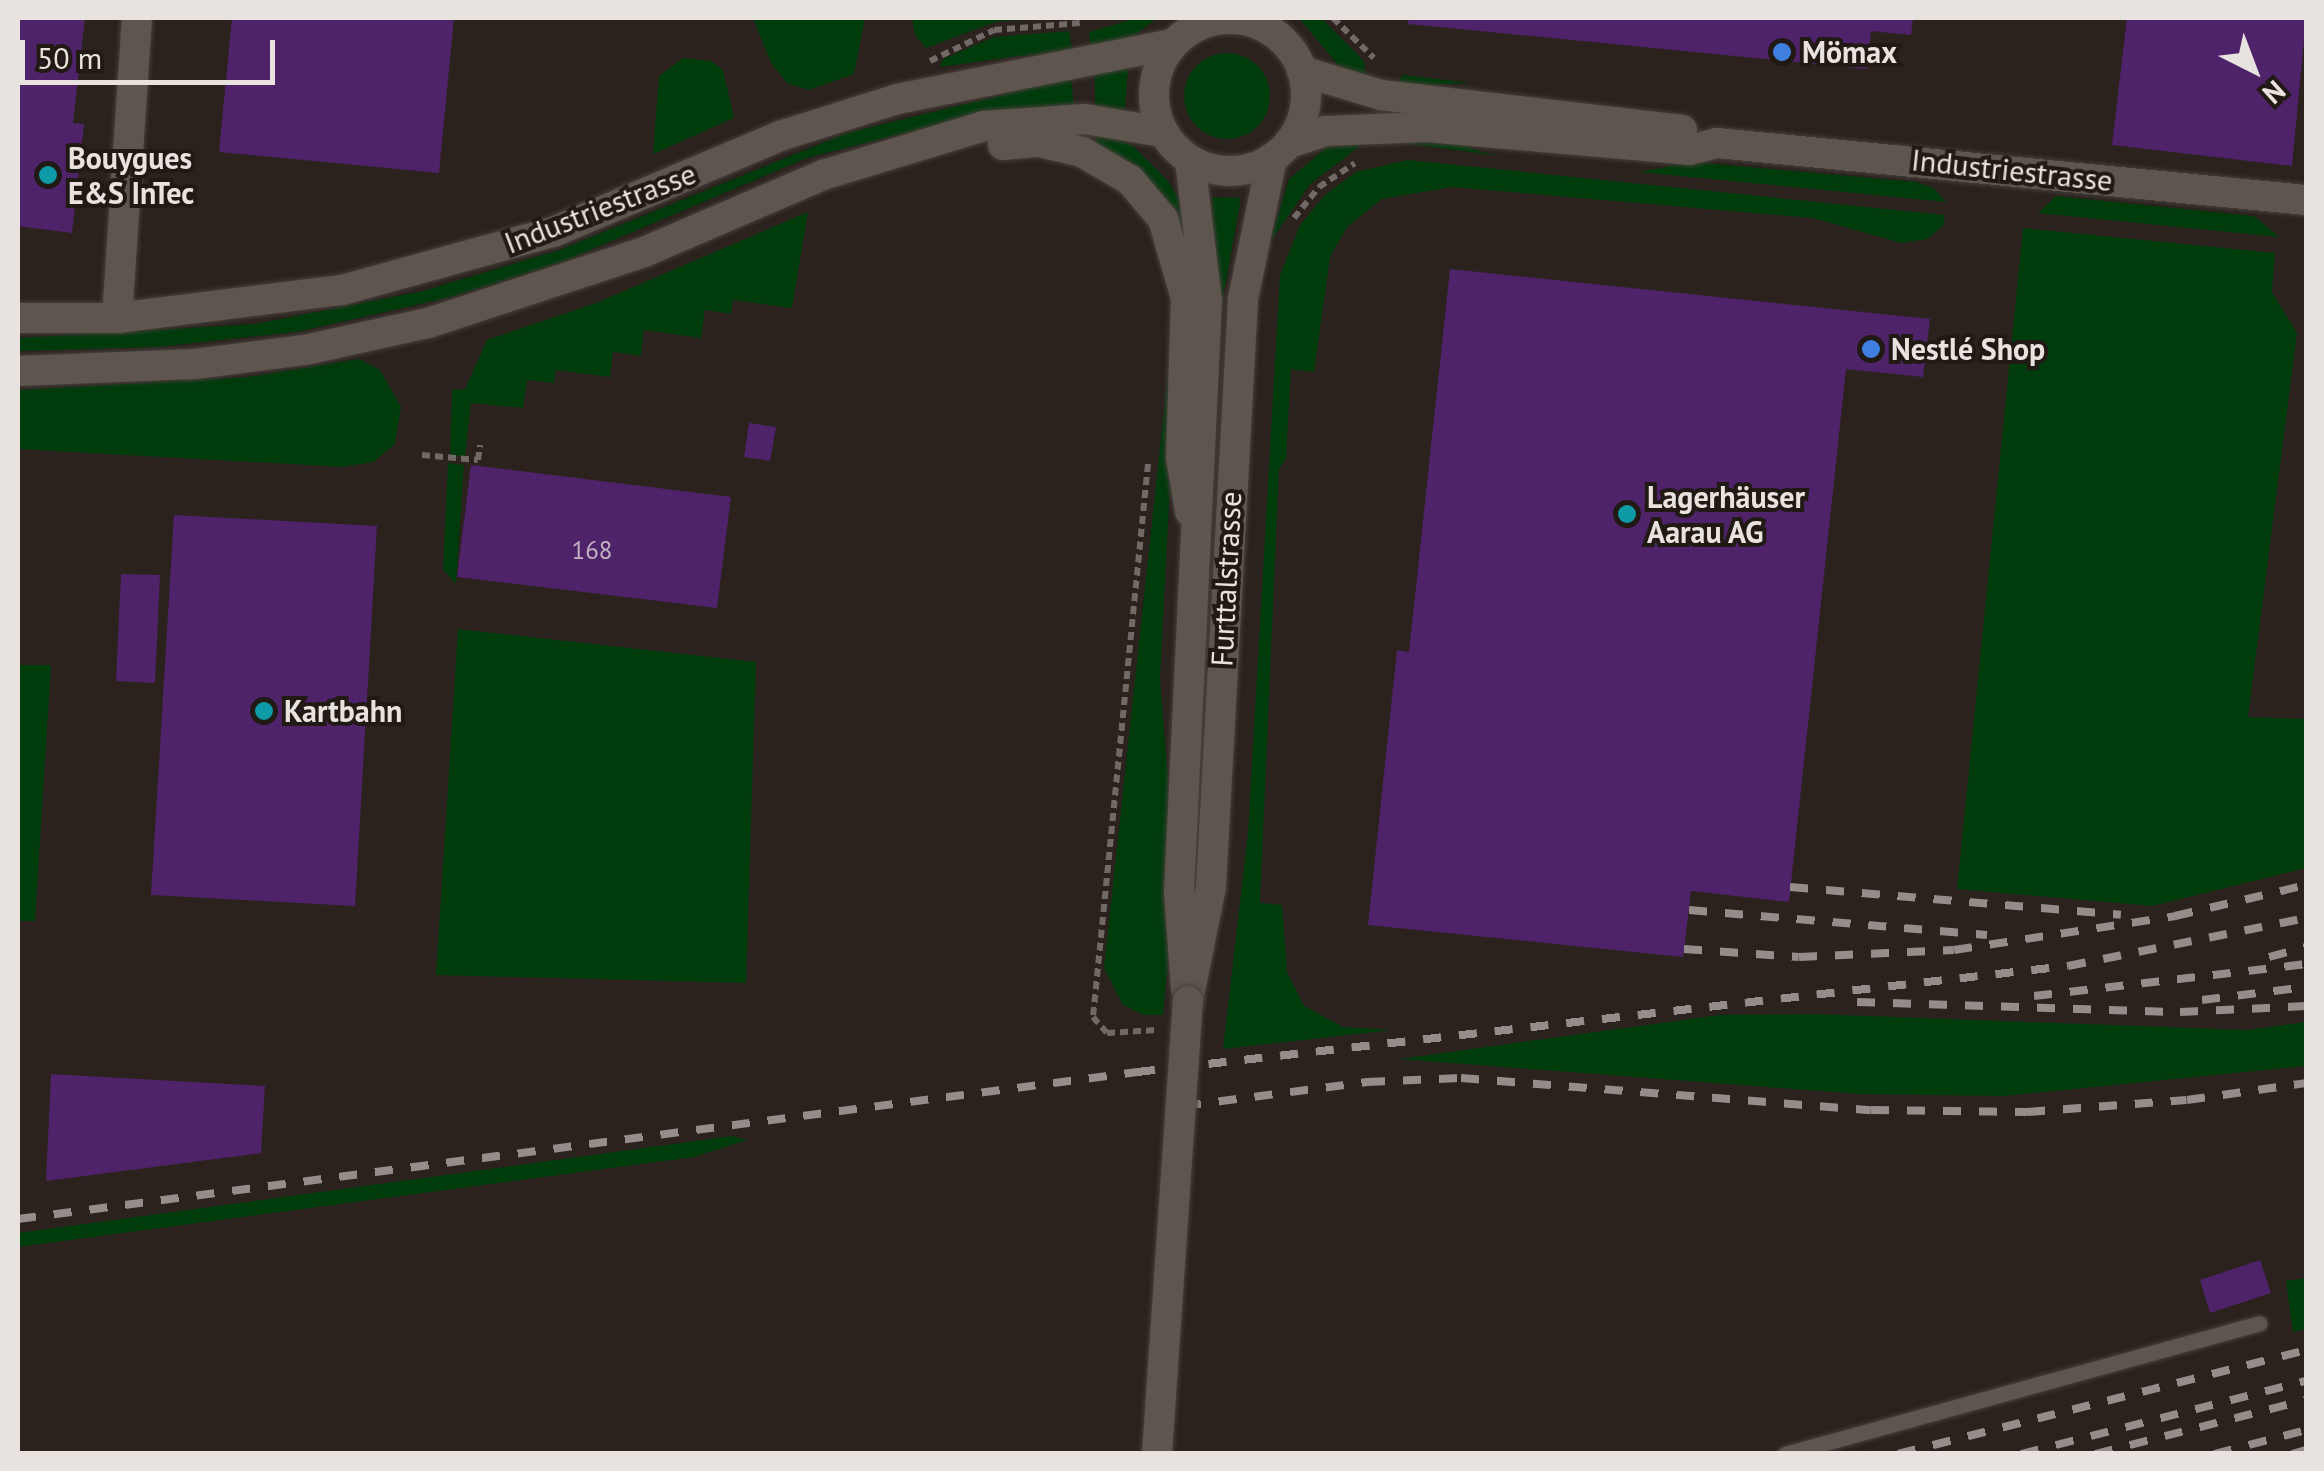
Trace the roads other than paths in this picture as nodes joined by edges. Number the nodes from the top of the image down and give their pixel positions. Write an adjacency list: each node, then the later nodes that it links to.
1 (137, 18): 13 (street)
2 (1211, 19): 3 (street); 4 (street)
3 (1273, 25): 5 (street)
4 (1173, 44): 6 (street); 13 (street, Industriestrasse)
5 (1302, 71): 7 (street, Industriestrasse); 9 (street)
6 (1162, 132): 8 (street, Industriestrasse); 10 (street)
7 (1717, 143): 9 (street, Industriestrasse); 11 (street, Industriestrasse)
8 (905, 149): 14 (street, Industriestrasse); 15 (street, Industriestrasse)
9 (1281, 151): 10 (street); 16 (street, Furttalstrasse)
10 (1190, 161): 15 (street, Furttalstrasse)
11 (2306, 200)
12 (18, 318): 13 (street, Industriestrasse)
13 (117, 318)
14 (18, 371)
15 (1195, 546): 16 (street, Furttalstrasse)
16 (1188, 1001): 18 (street, Furttalstrasse, bridge)
17 (2259, 1322): 19 (lane)
18 (1157, 1454)
19 (1785, 1454)

